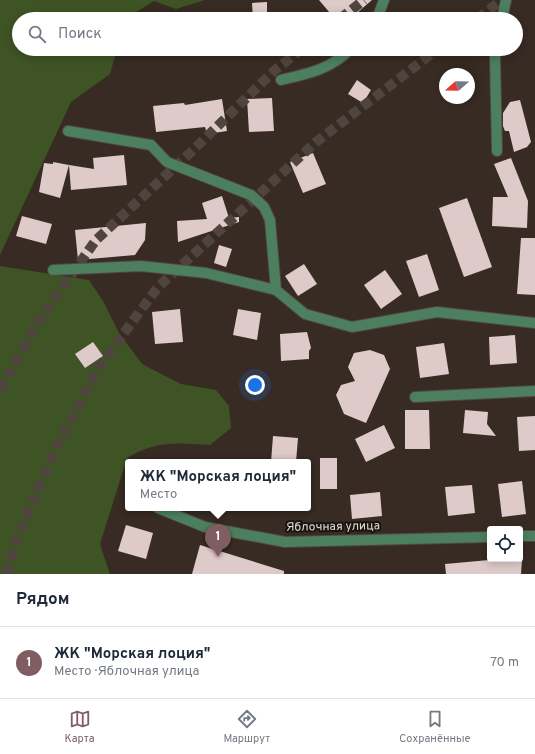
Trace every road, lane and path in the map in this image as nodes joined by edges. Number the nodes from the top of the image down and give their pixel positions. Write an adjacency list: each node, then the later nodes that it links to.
1 (384, 0): 3 (street)
2 (506, 0): 4 (street)
3 (380, 12)
4 (503, 12)
5 (343, 56): 7 (street)
6 (494, 56): 9 (street)
7 (281, 80)
8 (68, 131): 11 (street)
9 (498, 151)
10 (53, 270): 11 (street)
11 (276, 290): 12 (street)
12 (535, 323)
13 (535, 391): 14 (street)
14 (415, 398)
15 (165, 511): 18 (street, Яблочная улица)
16 (523, 536): 17 (street)
17 (535, 536)
18 (487, 537)

